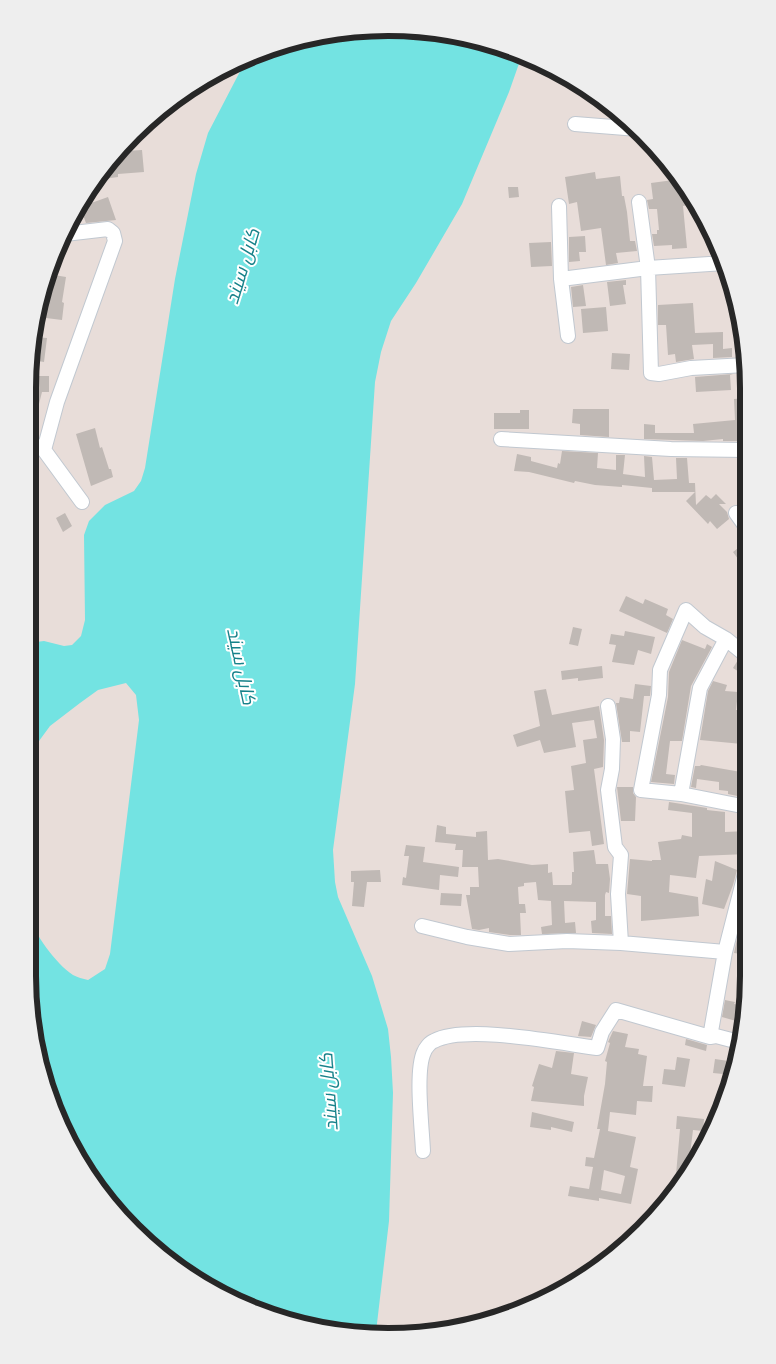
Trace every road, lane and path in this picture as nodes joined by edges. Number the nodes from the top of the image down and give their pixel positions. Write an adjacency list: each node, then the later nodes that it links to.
1 (575, 124): 2 (street)
2 (624, 128)
3 (639, 202): 7 (street)
4 (559, 206): 8 (street)
5 (72, 233): 13 (street)
6 (717, 264): 7 (street)
7 (648, 268): 8 (street); 10 (street)
8 (561, 279): 9 (street)
9 (568, 336)
10 (739, 365)
11 (501, 439): 14 (street)
12 (36, 446): 13 (street)
13 (44, 450): 15 (street)
14 (740, 450)
15 (82, 502)
16 (736, 513): 17 (street)
17 (740, 519)
18 (726, 639): 19 (street); 21 (street); 21 (street)
19 (740, 651)
20 (608, 706): 25 (street)
21 (681, 794): 22 (street)
22 (740, 806)
23 (740, 910): 26 (street)
24 (422, 926): 25 (street)
25 (622, 943): 26 (street)
26 (725, 952): 27 (street)
27 (710, 1037): 28 (street); 29 (street)
28 (734, 1041)
29 (423, 1151)

